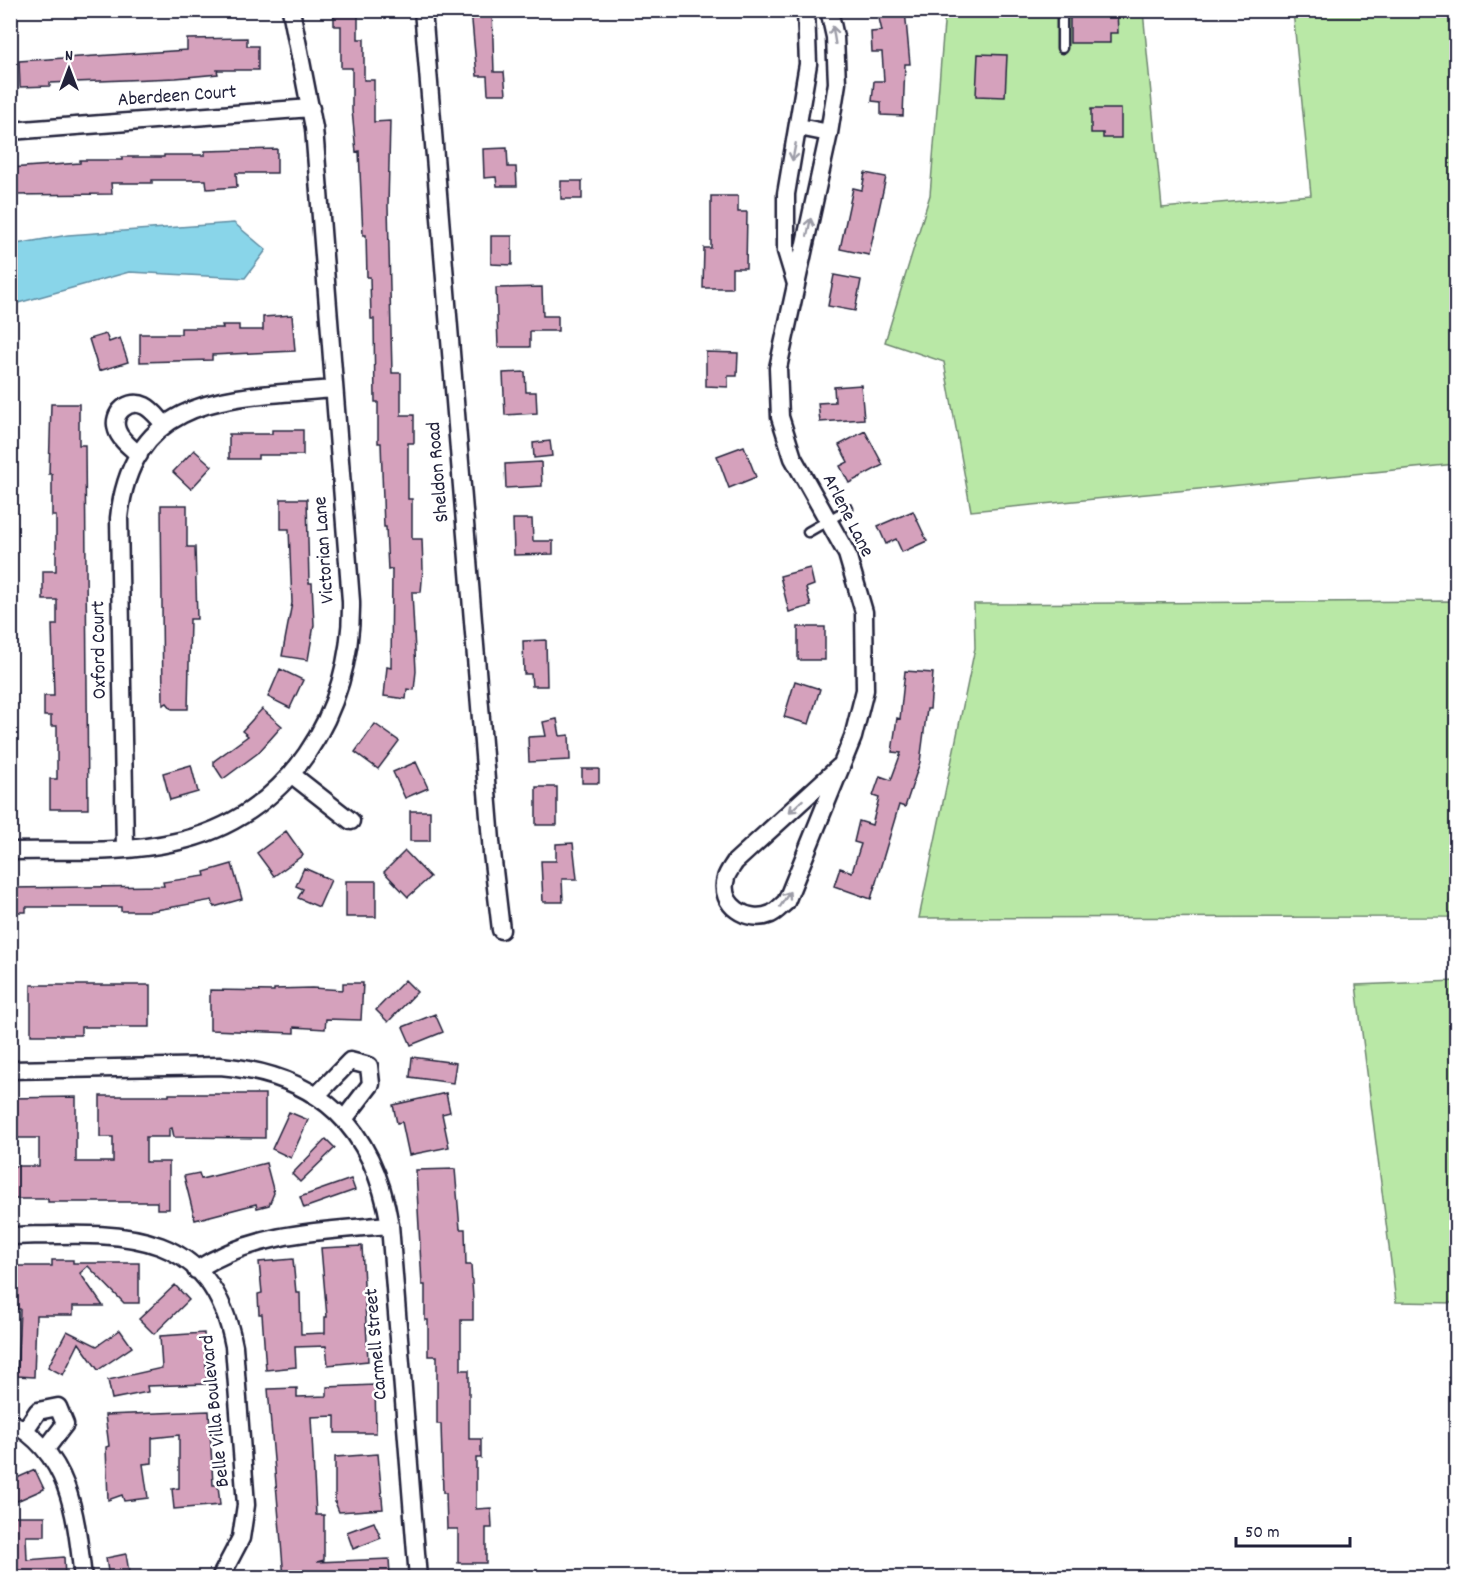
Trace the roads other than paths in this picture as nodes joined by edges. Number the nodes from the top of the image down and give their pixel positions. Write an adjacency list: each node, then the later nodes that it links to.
1 (291, 10): 7 (street, Victorian Lane)
2 (423, 10): 23 (street, Sheldon Road)
3 (806, 10): 8 (street, Arlene Lane)
4 (829, 10): 10 (street, Arlene Lane, one-way to 4)
5 (1062, 10): 6 (lane)
6 (1062, 48)
7 (311, 108): 9 (street, Aberdeen Court); 12 (street, Victorian Lane)
8 (799, 127): 10 (street); 11 (street, Arlene Lane, one-way to 11)
9 (10, 131)
10 (829, 133): 11 (street, Arlene Lane, one-way to 10)
11 (796, 284): 16 (street, Arlene Lane)
12 (334, 389): 13 (street, Oxford Court); 19 (street, Victorian Lane)
13 (165, 426): 14 (street, Oxford Court); 14 (street)
14 (139, 455): 21 (street, Oxford Court)
15 (848, 510): 16 (lane)
16 (828, 521): 17 (lane); 18 (street, Arlene Lane)
17 (808, 532)
18 (839, 767): 18 (street, Arlene Lane, one-way to 18)
19 (291, 774): 20 (street); 21 (street, Victorian Lane)
20 (351, 820)
21 (125, 848): 22 (street, Victorian Lane)
22 (10, 851)
23 (501, 930)
24 (10, 1070): 25 (street, Carmell Street)
25 (318, 1095): 26 (street, Carmell Street); 26 (street)
26 (345, 1118): 27 (street, Carmell Street)
27 (390, 1225): 29 (street); 34 (street, Carmell Street)
28 (10, 1236): 29 (street, Belle Villa Boulevard)
29 (196, 1270): 32 (street, Belle Villa Boulevard)
30 (18, 1426): 31 (street); 31 (street)
31 (46, 1449): 33 (street)
32 (228, 1574)
33 (83, 1578)
34 (418, 1578)

